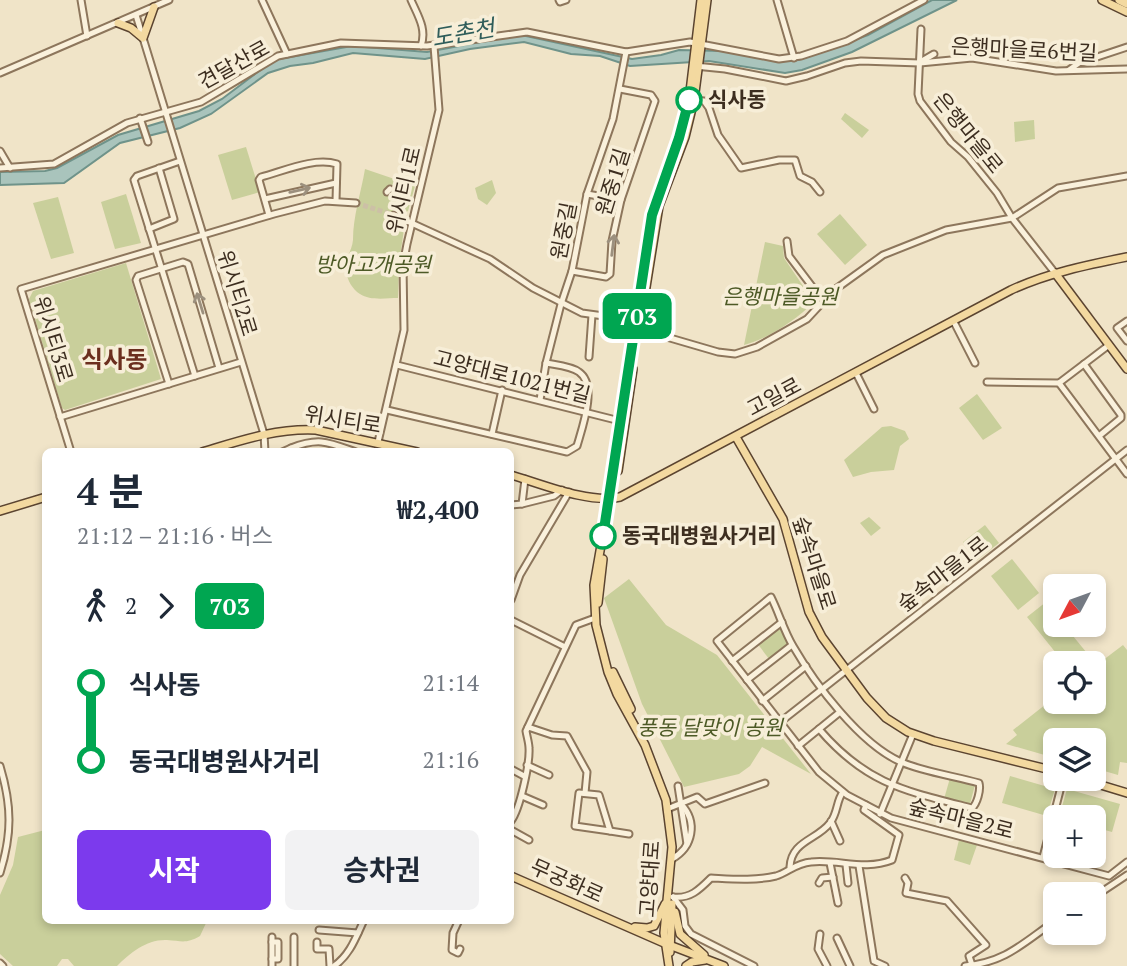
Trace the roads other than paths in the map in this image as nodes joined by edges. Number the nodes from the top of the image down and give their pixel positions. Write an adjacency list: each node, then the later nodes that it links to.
1 (81, 0): 19 (street)
2 (169, 0): 14 (street)
3 (262, 0): 26 (street)
4 (411, 0): 21 (street)
5 (559, 0): 6 (street)
6 (566, 0)
7 (701, 0): 22 (main road)
8 (707, 0): 22 (main road)
9 (777, 0): 28 (street)
10 (1102, 0): 15 (main road)
11 (1119, 0): 13 (main road)
12 (919, 1): 28 (street)
13 (1127, 4)
14 (154, 7): 16 (street); 20 (main road)
15 (1127, 12)
16 (136, 15): 17 (street); 20 (street)
17 (118, 23): 19 (street); 20 (main road)
18 (921, 29): 30 (street, 은행마을로)
19 (87, 36): 35 (street)
20 (143, 38): 38 (street)
21 (421, 46): 23 (street, 견달산로); 26 (street, 견달산로)
22 (698, 46): 25 (street, 견달산로); 28 (street); 31 (main road)
23 (434, 47): 25 (street, 견달산로); 57 (street, 위시티1로)
24 (1127, 47): 29 (street)
25 (626, 53): 36 (street, 원중길)
26 (287, 54): 38 (street, 견달산로)
27 (934, 54): 30 (street)
28 (794, 58)
29 (1088, 61): 33 (street); 34 (street)
30 (920, 63): 31 (street, 은행마을로6번길); 34 (street, 은행마을로6번길); 56 (street, 은행마을로)
31 (696, 65): 37 (main road, 고양대로); 71 (main road, 고양대로)
32 (1127, 69): 33 (street, 은행마을로6번길)
33 (1088, 70): 34 (street, 은행마을로6번길)
34 (1069, 71)
35 (0, 73)
36 (620, 89): 49 (street, 원중길); 51 (street, 원중1길)
37 (694, 100): 48 (street); 71 (main road, 고양대로)
38 (165, 112): 39 (street, 견달산로); 42 (street, 위시티2로)
39 (141, 121): 40 (street); 44 (street, 견달산로)
40 (147, 140)
41 (0, 150): 44 (street)
42 (180, 162): 45 (street); 59 (street, 위시티2로)
43 (0, 168): 44 (street, 견달산로)
44 (10, 168)
45 (159, 168): 58 (street); 58 (street)
46 (1127, 176): 56 (street)
47 (336, 183): 50 (street, one-way to 47); 50 (street); 52 (street)
48 (820, 192)
49 (587, 194): 51 (street); 64 (street, 원중길)
50 (265, 199): 54 (street)
51 (621, 200): 64 (street, 원중1길, one-way to 51)
52 (336, 201): 53 (street, 위시티3로); 54 (street, 위시티3로)
53 (356, 203)
54 (269, 215): 59 (street, 위시티3로)
55 (394, 215): 57 (street)
56 (1012, 218): 65 (street, 은행마을로); 66 (street)
57 (411, 224): 67 (street); 79 (street, 위시티1로)
58 (149, 229): 61 (street)
59 (203, 234): 61 (street, 위시티3로); 75 (street, 위시티2로)
60 (787, 241): 66 (street)
61 (155, 249): 63 (street); 92 (street, 위시티3로)
62 (1127, 257): 65 (main road, 고일로)
63 (162, 269): 80 (street, one-way to 63); 83 (street); 86 (street)
64 (572, 271): 67 (street, 원중길)
65 (1055, 273): 70 (main road, 고일로); 73 (main road)
66 (823, 301): 71 (street)
67 (561, 304): 68 (street); 76 (street, 원중길)
68 (592, 315): 71 (street); 74 (street)
69 (1127, 321): 72 (street)
70 (954, 322): 77 (street); 82 (main road, 고일로)
71 (637, 328): 93 (main road, 고양대로); 112 (main road, 고양대로)
72 (1127, 341)
73 (1109, 345): 78 (street); 81 (main road)
74 (589, 357)
75 (241, 362): 80 (street); 94 (street, 위시티2로)
76 (546, 363): 88 (street, 원중길); 91 (street)
77 (975, 363)
78 (1084, 364): 85 (street); 96 (street)
79 (397, 365): 87 (street, 고양대로1021번길); 90 (street, 위시티1로)
80 (219, 368): 83 (street)
81 (1127, 369)
82 (856, 373): 89 (street); 97 (main road, 고일로)
83 (195, 376): 86 (street)
84 (987, 383): 85 (street)
85 (1059, 383): 96 (street)
86 (169, 384): 92 (street)
87 (502, 390): 88 (street, 고양대로1021번길); 95 (street)
88 (540, 400): 91 (street, 고양대로1021번길)
89 (874, 409)
90 (387, 410): 95 (street); 98 (street, 위시티1로)
91 (586, 412): 93 (street, 고양대로1021번길); 95 (street)
92 (60, 417): 99 (street, 위시티3로)
93 (620, 421): 112 (main road, 고양대로)
94 (264, 434): 98 (main road, 위시티로); 100 (main road, 위시티로); 101 (street)
95 (492, 435)
96 (1099, 436): 106 (street)
97 (736, 437): 112 (main road, 고일로); 124 (main road, 숲속마을로)
98 (378, 442): 104 (main road, 위시티로)
99 (70, 448)
100 (216, 448)
101 (265, 448)
102 (295, 448): 103 (street, 위시티로)
103 (343, 448)
104 (393, 448)
105 (1127, 450): 106 (street, 숲속마을1로)
106 (1115, 459): 107 (street); 124 (street, 숲속마을1로)
107 (1127, 474)
108 (514, 476): 109 (main road)
109 (525, 479): 110 (main road); 113 (street)
110 (566, 491): 112 (main road); 113 (street); 116 (street)
111 (42, 498): 115 (main road)
112 (611, 499): 117 (main road, 고양대로); 154 (main road, 고양대로)
113 (522, 504): 114 (street)
114 (514, 505)
115 (0, 511)
116 (514, 592)
117 (595, 618): 121 (street); 154 (main road, 고양대로)
118 (514, 622): 121 (street)
119 (782, 622): 120 (street, 숲속마을2로); 122 (street); 122 (street, 숲속마을2로)
120 (792, 645): 123 (street, 숲속마을2로); 125 (street)
121 (565, 647): 130 (street)
122 (732, 661): 125 (street, 숲속마을2로)
123 (806, 666): 126 (street, 숲속마을2로); 127 (street)
124 (845, 671): 126 (street, 숲속마을1로); 132 (main road, 숲속마을로)
125 (747, 680): 127 (street, 숲속마을2로)
126 (823, 688): 128 (street, 숲속마을2로); 129 (street, 숲속마을1로)
127 (762, 701): 129 (street, 숲속마을2로)
128 (841, 712): 131 (street); 134 (street, 숲속마을2로)
129 (779, 723): 133 (street, 숲속마을2로)
130 (528, 727): 135 (street); 146 (street)
131 (819, 729): 133 (street); 143 (street, 숲속마을2로)
132 (913, 734): 134 (street); 137 (main road, 숲속마을로)
133 (798, 746): 145 (street, 숲속마을2로)
134 (901, 762): 143 (street); 143 (street, 숲속마을2로)
135 (527, 765): 139 (street); 140 (street)
136 (0, 766): 148 (street)
137 (1043, 768)
138 (514, 771): 140 (street)
139 (549, 775)
140 (524, 776): 150 (street)
141 (765, 783): 151 (street)
142 (678, 786): 151 (street)
143 (891, 786): 156 (street)
144 (1106, 787): 147 (main road)
145 (843, 792): 153 (street, 숲속마을2로); 157 (street)
146 (585, 793): 158 (street); 158 (street)
147 (1127, 793)
148 (8, 794): 149 (street); 172 (street)
149 (0, 796)
150 (522, 796): 152 (street); 155 (street)
151 (681, 804): 154 (street); 163 (street); 163 (street)
152 (543, 805)
153 (866, 806): 156 (street, 숲속마을2로); 169 (street, 숲속마을2로)
154 (669, 809): 165 (main road, 고양대로)
155 (514, 814)
156 (880, 814): 164 (street, 숲속마을2로)
157 (831, 821): 162 (street); 170 (street)
158 (610, 831): 160 (street)
159 (514, 832): 161 (street)
160 (629, 834)
161 (529, 839)
162 (840, 841)
163 (687, 844): 165 (street)
164 (1043, 857)
165 (674, 858): 180 (main road, 고양대로)
166 (1127, 862): 171 (street, 숲속마을2로)
167 (830, 863): 168 (street, 숲속마을2로); 170 (street, 숲속마을2로); 175 (street)
168 (846, 865): 169 (street, 숲속마을2로); 178 (street)
169 (859, 866): 208 (street)
170 (790, 867): 180 (street, 숲속마을2로)
171 (1081, 868)
172 (0, 871)
173 (1127, 875): 179 (street)
174 (514, 877): 184 (main road, 무궁화로)
175 (833, 877): 177 (street); 181 (street)
176 (905, 878): 200 (street)
177 (819, 883)
178 (848, 883)
179 (1106, 889)
180 (671, 897): 184 (main road); 194 (main road, 고양대로); 197 (main road); 205 (street)
181 (838, 903)
182 (362, 924): 187 (street)
183 (456, 924): 196 (street)
184 (627, 926): 194 (main road, 무궁화로)
185 (319, 930): 187 (street)
186 (1043, 930): 200 (street)
187 (358, 933): 199 (street)
188 (820, 934): 206 (street)
189 (294, 937): 201 (street)
190 (837, 938): 207 (street)
191 (327, 939): 195 (street)
192 (272, 940): 198 (street)
193 (317, 942): 195 (street)
194 (666, 944): 197 (main road, 무궁화로); 202 (main road, 고양대로)
195 (327, 949): 199 (street)
196 (460, 949)
197 (710, 960): 203 (main road); 204 (main road, 무궁화로)
198 (272, 962)
199 (336, 965)
200 (972, 965): 209 (street)
201 (294, 966)
202 (671, 966)
203 (686, 966)
204 (724, 966)
205 (754, 966)
206 (827, 966)
207 (850, 966)
208 (886, 966)
209 (965, 966)

